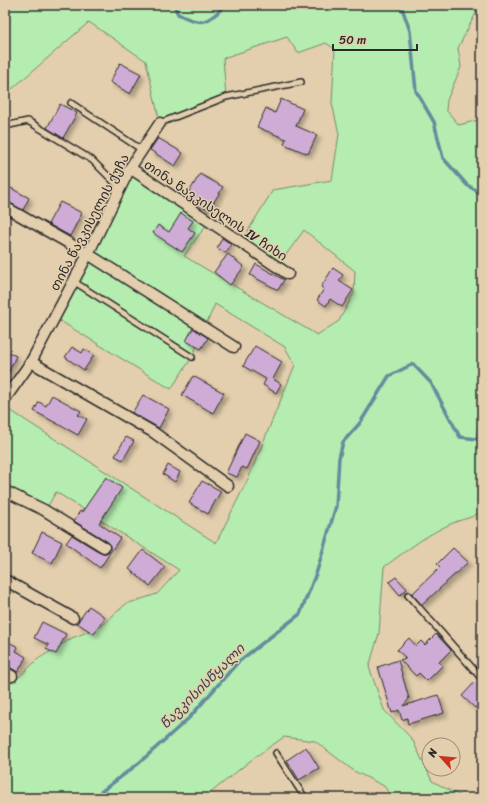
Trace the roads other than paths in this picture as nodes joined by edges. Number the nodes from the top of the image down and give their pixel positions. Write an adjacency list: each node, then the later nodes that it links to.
1 (301, 82): 3 (lane, თინა წავკისელის ქუჩა)
2 (71, 103): 5 (lane)
3 (160, 123): 5 (street, თინა წავკისელის ქუჩა)
4 (5, 126): 7 (lane)
5 (142, 150): 6 (street, თინა წავკისელის ქუჩა)
6 (130, 168): 7 (street, თინა წავკისელის ქუჩა); 10 (street, თინა წავკისელის IV ჩიხი)
7 (120, 188): 9 (street, თინა წავკისელის ქუჩა)
8 (5, 207): 9 (street)
9 (88, 254): 11 (street, თინა წავკისელის ქუჩა); 12 (street)
10 (288, 274)
11 (72, 280): 13 (lane); 14 (street, თინა წავკისელის ქუჩა)
12 (234, 347)
13 (192, 357)
14 (31, 362): 15 (street, თინა წავკისელის ქუჩა); 16 (street)
15 (6, 395)
16 (228, 486)
17 (5, 491): 18 (street)
18 (104, 547)
19 (5, 580): 21 (street)
20 (408, 595): 22 (lane)
21 (74, 618)
22 (482, 679)
23 (276, 753): 24 (lane)
24 (305, 798)

